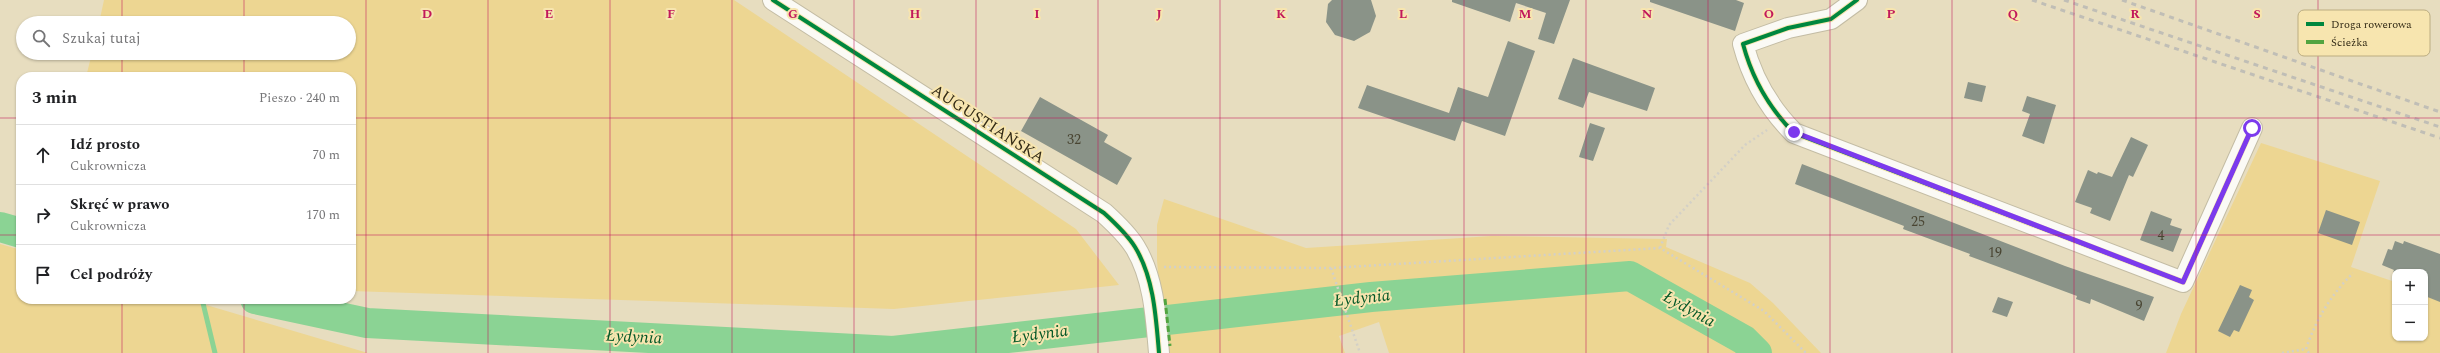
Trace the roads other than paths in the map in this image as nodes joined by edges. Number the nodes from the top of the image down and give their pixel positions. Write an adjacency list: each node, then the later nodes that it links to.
1 (773, 0): 4 (street, AUGUSTIAŃSKA)
2 (1857, 0): 3 (street)
3 (2252, 128)
4 (1158, 350)

